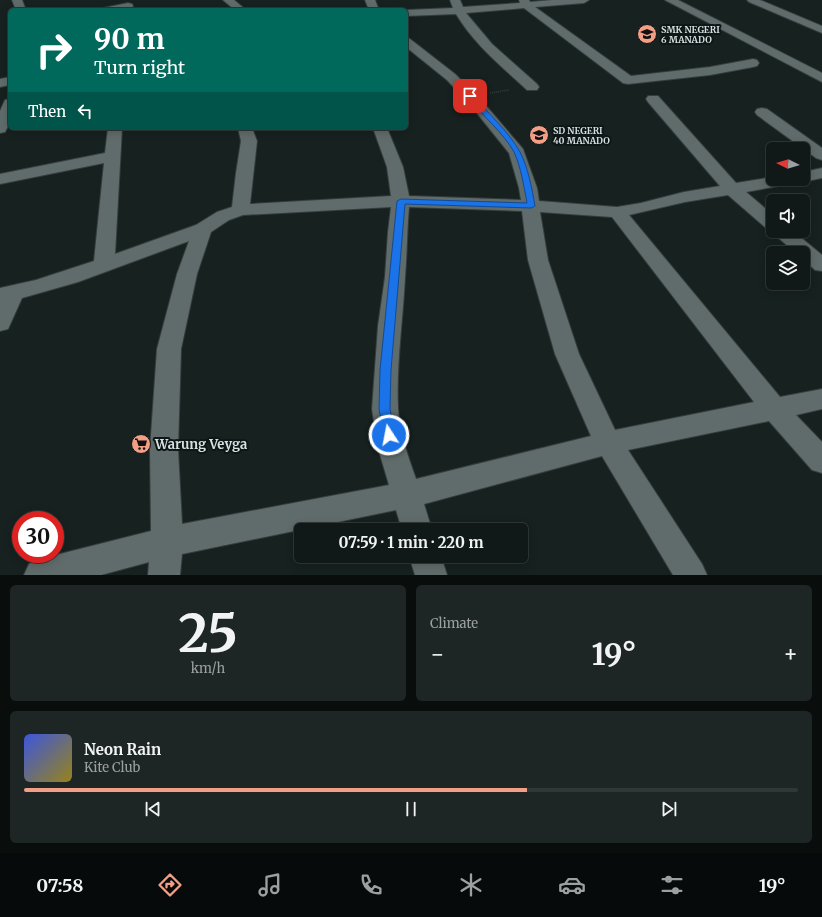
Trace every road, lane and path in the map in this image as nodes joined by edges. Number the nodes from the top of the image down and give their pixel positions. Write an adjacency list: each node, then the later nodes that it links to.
1 (228, 0): 9 (street)
2 (584, 0): 5 (street)
3 (670, 0): 14 (street)
4 (752, 0): 11 (street)
5 (526, 3): 6 (street); 13 (street)
6 (457, 5): 10 (street); 15 (street)
7 (128, 6): 8 (street)
8 (117, 8)
9 (238, 8)
10 (408, 13)
11 (822, 30)
12 (408, 43): 16 (street)
13 (753, 63)
14 (822, 78)
15 (532, 86): 16 (path)
16 (470, 96): 32 (street)
17 (653, 99): 30 (street)
18 (8, 108): 20 (street)
19 (762, 112): 24 (street)
20 (0, 129)
21 (115, 130): 25 (street)
22 (245, 130): 33 (street)
23 (381, 130): 31 (street)
24 (822, 155)
25 (113, 156): 28 (street); 38 (street)
26 (822, 173): 27 (street)
27 (810, 176)
28 (0, 179)
29 (766, 183): 30 (street)
30 (732, 189): 34 (street); 35 (street)
31 (401, 201): 32 (street); 33 (street); 46 (street)
32 (531, 206): 34 (street); 44 (street)
33 (241, 210): 36 (street)
34 (617, 212): 43 (street)
35 (766, 218)
36 (203, 229): 38 (street); 48 (street)
37 (790, 238): 39 (street)
38 (104, 265): 40 (street)
39 (822, 265)
40 (6, 294): 41 (street)
41 (0, 323)
42 (822, 399): 43 (street)
43 (775, 410): 44 (street); 45 (street)
44 (608, 443): 46 (street); 53 (street)
45 (822, 462)
46 (405, 495): 47 (street); 48 (street)
47 (415, 523)
48 (167, 542): 50 (street); 51 (street)
49 (428, 563): 52 (street)
50 (40, 575)
51 (164, 575)
52 (432, 575)
53 (691, 575)

